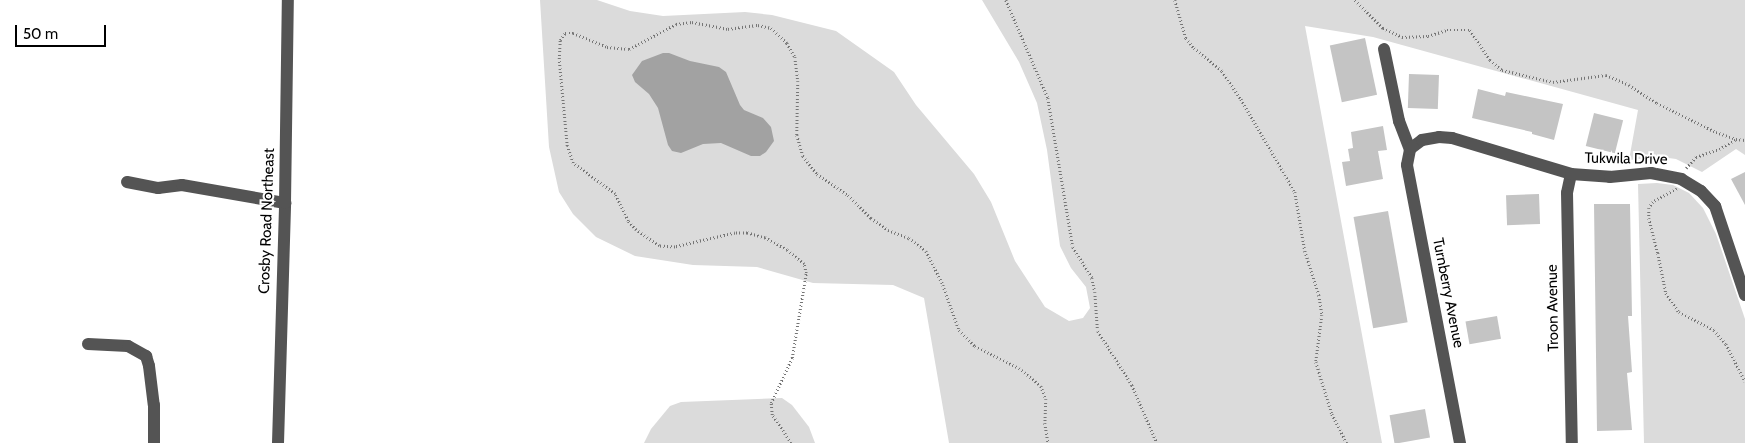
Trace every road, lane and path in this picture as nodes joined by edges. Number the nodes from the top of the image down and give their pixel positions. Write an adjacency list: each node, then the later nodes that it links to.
1 (288, 0): 12 (street, Crosby Road Northeast)
2 (1006, 0): 20 (path)
3 (1175, 0): 21 (path)
4 (1355, 0): 6 (path)
5 (1384, 49): 8 (street)
6 (1736, 139): 7 (path); 10 (path)
7 (1745, 140)
8 (1410, 149): 9 (street, Tukwila Drive); 22 (street, Turnberry Avenue)
9 (1571, 174): 10 (street, Tukwila Drive); 23 (street, Troon Avenue)
10 (1681, 179): 13 (street, Tukwila Drive); 15 (path)
11 (127, 182): 12 (street)
12 (285, 203): 17 (street, Crosby Road Northeast)
13 (1745, 295)
14 (88, 344): 16 (street)
15 (1745, 381)
16 (154, 443)
17 (278, 443)
18 (792, 443): 19 (path)
19 (1048, 443)
20 (1157, 443)
21 (1347, 443)
22 (1460, 443)
23 (1572, 443)

